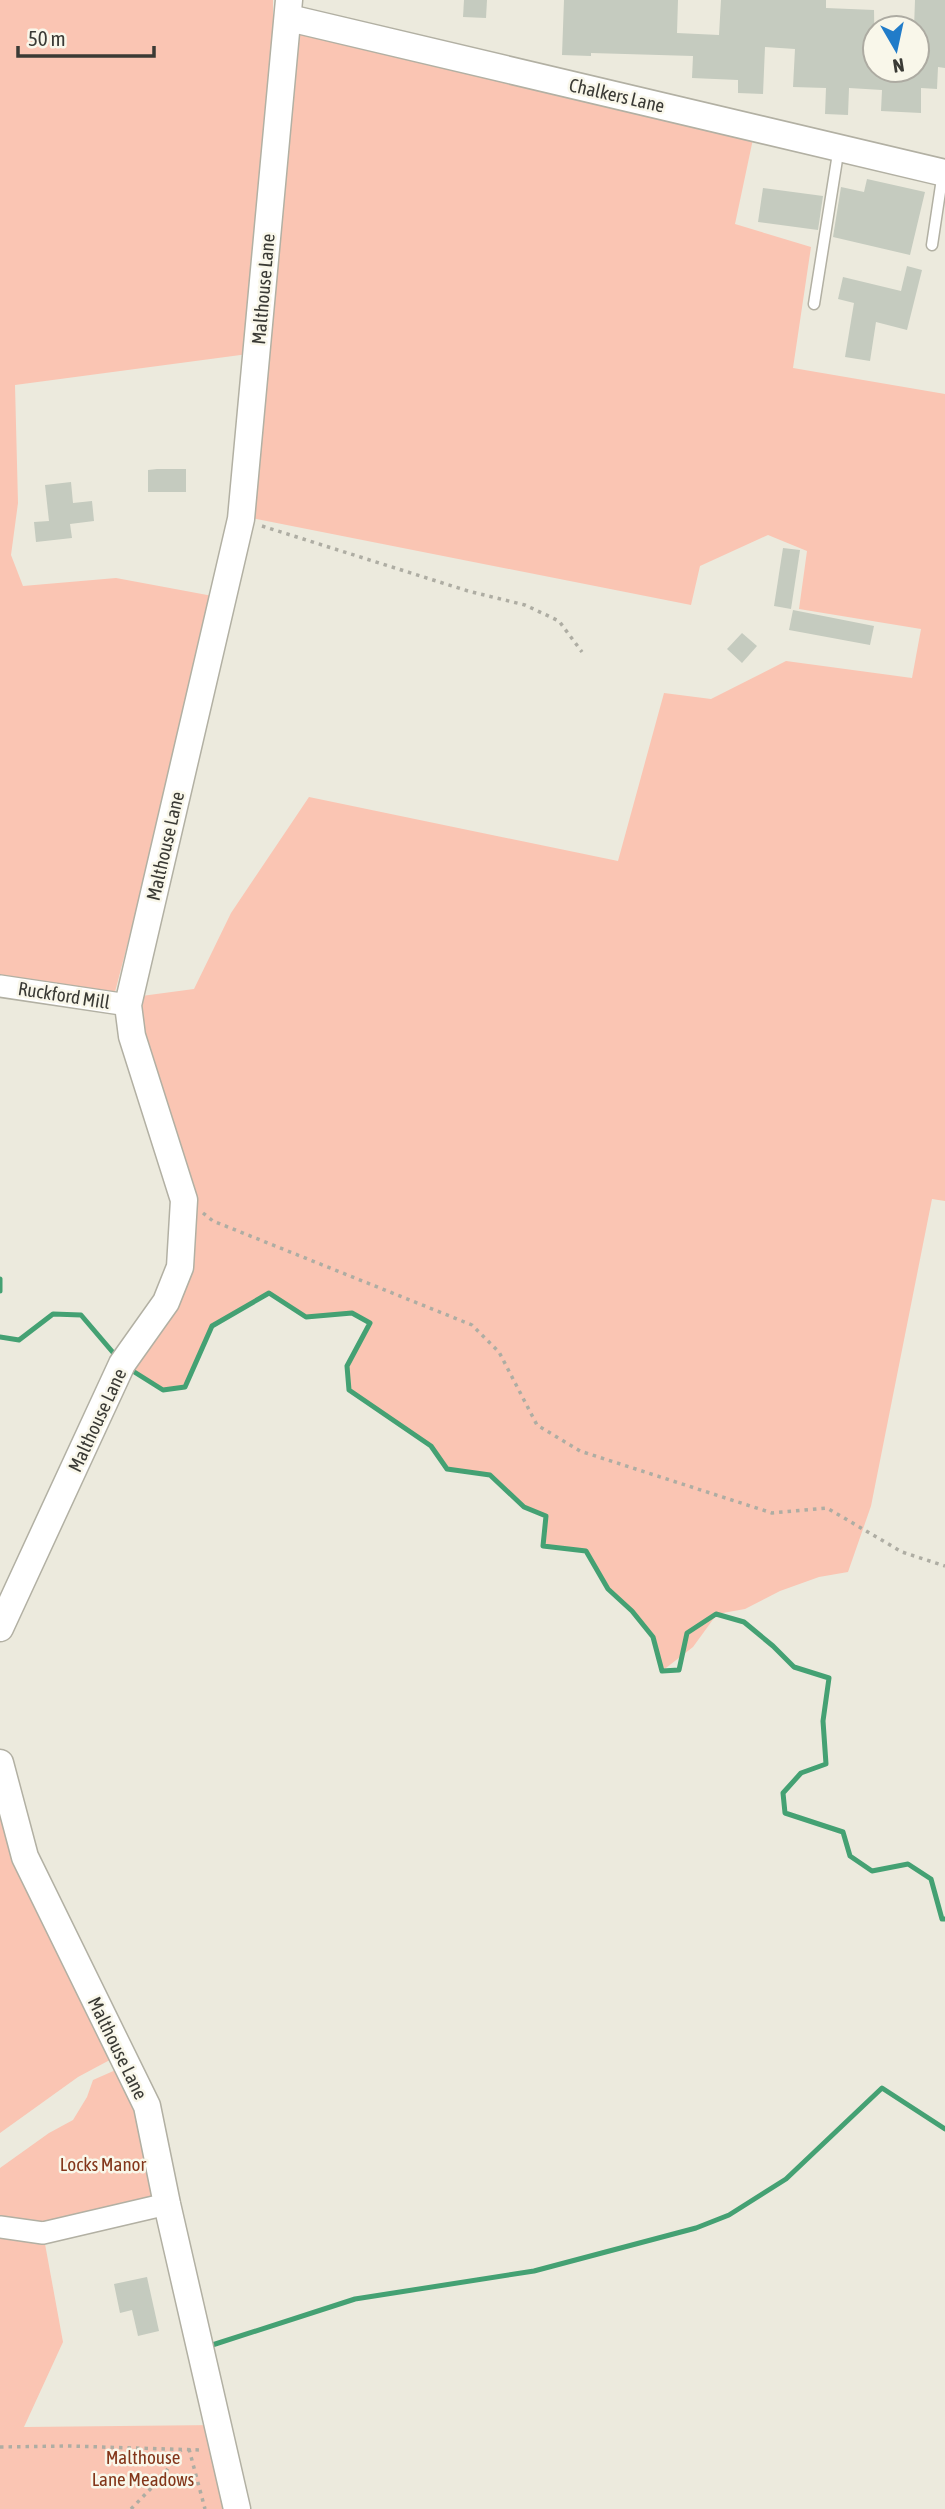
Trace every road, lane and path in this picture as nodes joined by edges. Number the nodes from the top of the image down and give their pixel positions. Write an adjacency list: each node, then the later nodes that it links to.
1 (289, 9): 2 (street, Chalkers Lane); 6 (street, Malthouse Lane)
2 (839, 147): 3 (street, Chalkers Lane); 5 (lane)
3 (944, 172): 4 (lane)
4 (932, 245)
5 (814, 304)
6 (242, 519): 7 (path); 9 (street, Malthouse Lane)
7 (582, 652)
8 (0, 986): 9 (street, Ruckford Mill)
9 (128, 1005): 10 (street, Malthouse Lane)
10 (184, 1200): 11 (path); 12 (street, Malthouse Lane)
11 (945, 1566)
12 (0, 1628)
13 (0, 1763): 14 (street, Malthouse Lane)
14 (167, 2204): 15 (street); 19 (street, Malthouse Lane)
15 (0, 2227)
16 (0, 2447): 17 (path)
17 (182, 2449): 18 (path); 20 (path)
18 (190, 2449): 19 (path); 21 (path)
19 (224, 2452): 22 (street, Malthouse Lane)
20 (131, 2509)
21 (205, 2509)
22 (237, 2509)

